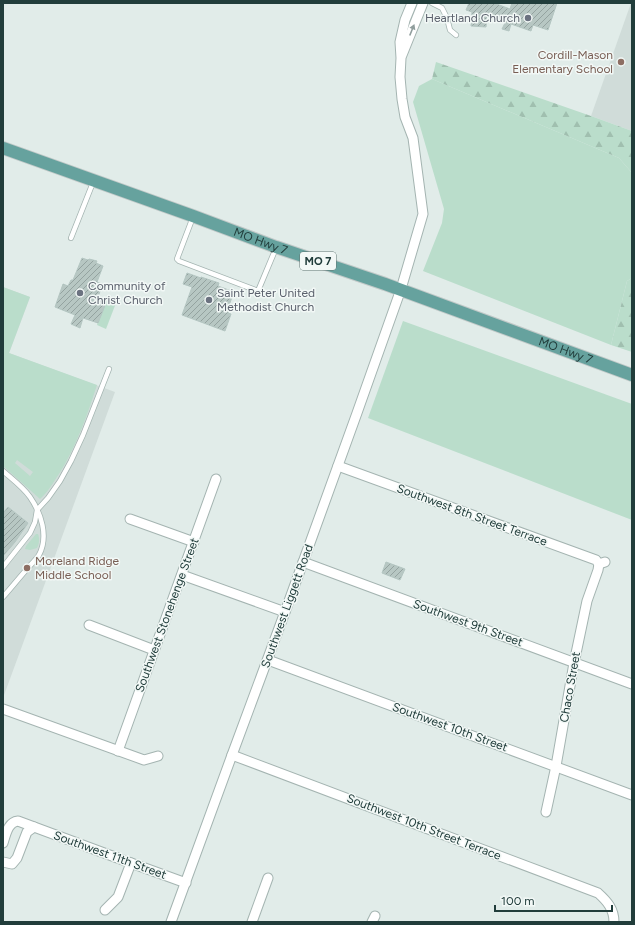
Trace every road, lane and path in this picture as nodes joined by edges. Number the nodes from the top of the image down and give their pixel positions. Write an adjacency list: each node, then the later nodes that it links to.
1 (412, 3): 5 (street, Southwest Liggett Road)
2 (423, 3): 5 (street, one-way to 2)
3 (432, 3): 4 (lane)
4 (456, 35)
5 (401, 58): 11 (street, Southwest Liggett Road)
6 (3, 148): 7 (main road, MO Hwy 7 / MO 7)
7 (94, 180): 8 (main road, MO Hwy 7 / MO 7); 9 (lane)
8 (193, 216): 10 (main road, MO Hwy 7 / MO 7); 10 (lane)
9 (71, 238)
10 (276, 247): 11 (main road, MO Hwy 7 / MO 7)
11 (401, 289): 13 (main road, MO Hwy 7 / MO 7); 14 (street, Southwest Liggett Road)
12 (109, 369): 17 (lane)
13 (632, 375)
14 (338, 466): 20 (street, Southwest Liggett Road); 21 (street, Southwest 8th Street Terrace)
15 (3, 471): 17 (lane)
16 (216, 480): 19 (street, Southwest Stonehenge Street)
17 (37, 510): 22 (lane); 24 (lane)
18 (130, 519): 19 (street)
19 (194, 542): 23 (street, Southwest Stonehenge Street)
20 (303, 562): 25 (street, Southwest Liggett Road); 29 (street, Southwest 9th Street)
21 (602, 563): 29 (street, Chaco Street)
22 (3, 567)
23 (182, 575): 25 (street); 27 (street, Southwest Stonehenge Street)
24 (3, 597)
25 (285, 612): 28 (street, Southwest Liggett Road)
26 (89, 625): 27 (street)
27 (154, 650): 32 (street, Southwest Stonehenge Street)
28 (268, 660): 33 (street, Southwest Liggett Road); 35 (street, Southwest 10th Street)
29 (574, 663): 30 (street, Southwest 9th Street); 35 (street, Chaco Street)
30 (632, 684)
31 (3, 709): 32 (street)
32 (118, 751): 34 (street)
33 (232, 755): 43 (street, Southwest Liggett Road); 47 (street, Southwest 10th Street Terrace)
34 (158, 756)
35 (556, 766): 36 (street, Southwest 10th Street); 37 (street, Chaco Street)
36 (632, 795)
37 (546, 812)
38 (34, 827): 39 (street, Southwest 11th Street); 40 (street); 41 (street, Southwest 11th Street)
39 (3, 843)
40 (3, 862)
41 (130, 863): 43 (street, Southwest 11th Street); 44 (street)
42 (268, 878): 46 (street)
43 (186, 882): 45 (street, Southwest Liggett Road)
44 (105, 910)
45 (171, 922)
46 (252, 922)
47 (614, 922)

